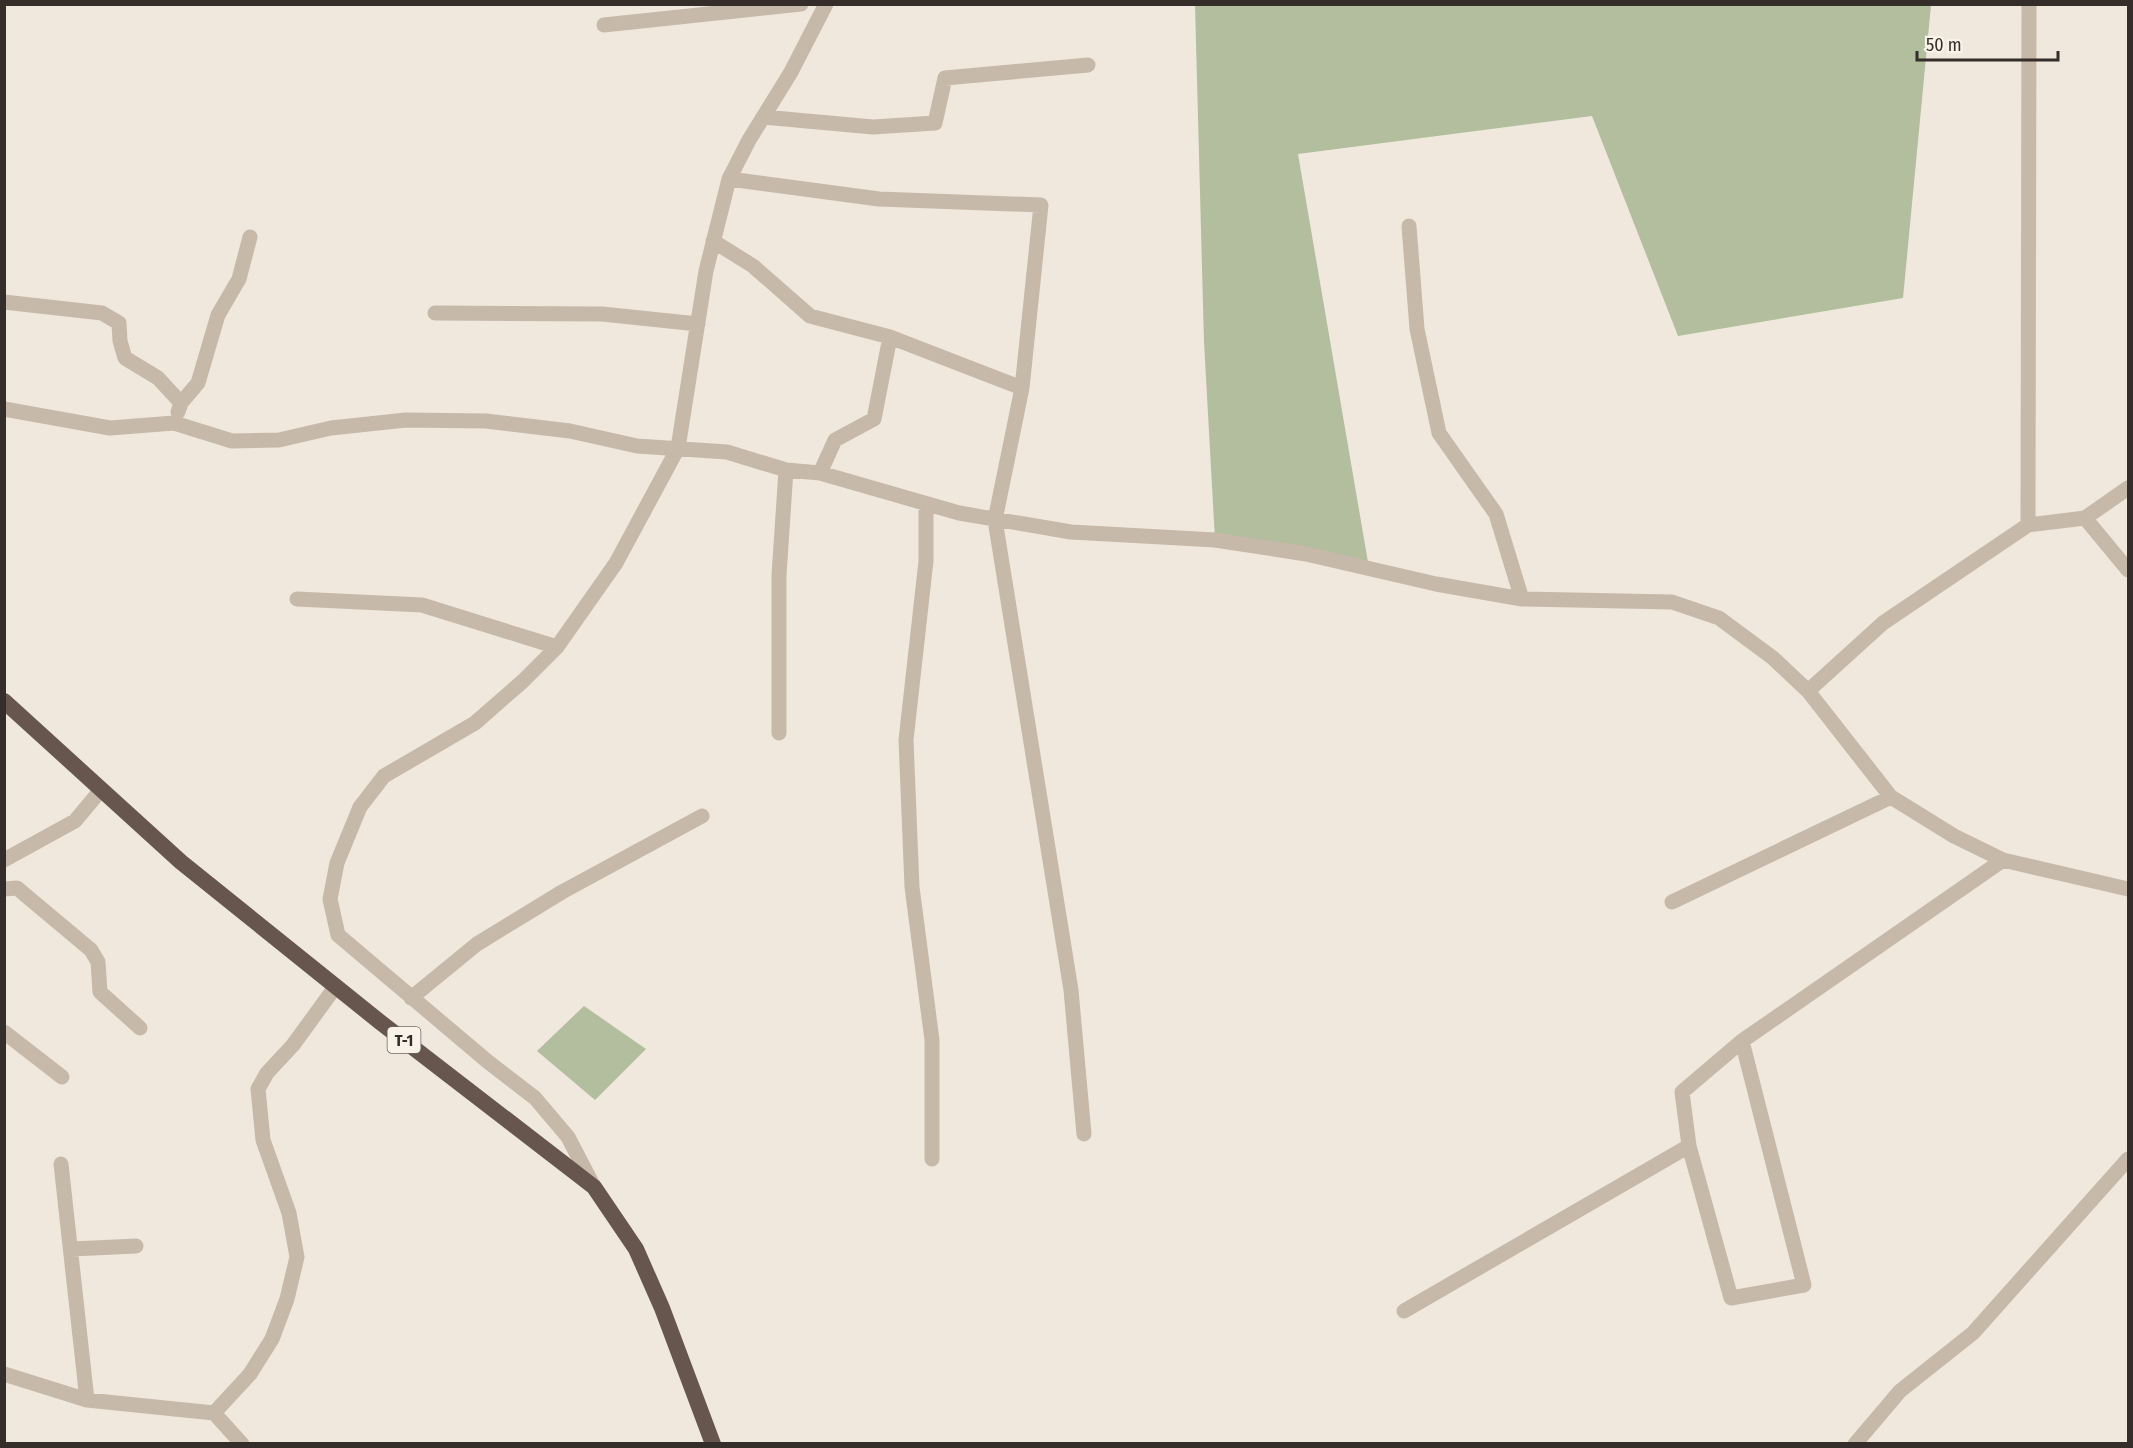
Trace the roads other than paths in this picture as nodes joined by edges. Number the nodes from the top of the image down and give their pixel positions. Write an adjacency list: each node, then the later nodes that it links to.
1 (801, 4): 4 (street)
2 (826, 4): 6 (street)
3 (2029, 4): 26 (street)
4 (604, 25)
5 (1088, 65): 6 (street)
6 (763, 117): 7 (street)
7 (729, 179): 10 (street); 15 (street)
8 (1409, 226): 28 (street)
9 (250, 237): 16 (street)
10 (713, 241): 13 (street); 14 (street)
11 (4, 302): 16 (street)
12 (435, 313): 13 (street)
13 (698, 324): 19 (street)
14 (890, 337): 15 (street); 21 (street)
15 (1022, 388): 25 (street)
16 (181, 403): 18 (street)
17 (4, 409): 18 (street)
18 (174, 423): 19 (street)
19 (678, 448): 20 (street); 30 (street)
20 (786, 470): 21 (street); 33 (street)
21 (820, 473): 23 (street)
22 (2128, 488): 24 (street)
23 (927, 504): 25 (street); 51 (street)
24 (2085, 518): 26 (street); 27 (street)
25 (995, 520): 28 (street); 48 (street)
26 (2028, 525): 31 (street)
27 (2128, 570)
28 (1522, 598): 31 (street)
29 (297, 599): 30 (street)
30 (557, 646): 43 (street)
31 (1808, 691): 35 (street)
32 (4, 701): 34 (highway, T-1)
33 (779, 733)
34 (100, 791): 37 (street); 42 (highway, T-1)
35 (1891, 797): 38 (street); 41 (street)
36 (702, 816): 43 (street)
37 (4, 860)
38 (2003, 860): 40 (street); 46 (street)
39 (4, 889): 44 (street)
40 (2128, 889)
41 (1672, 902)
42 (336, 986): 53 (highway, T-1); 59 (street)
43 (411, 998): 53 (street)
44 (140, 1028)
45 (4, 1032): 47 (street)
46 (1742, 1041): 49 (street); 49 (street)
47 (62, 1077)
48 (1084, 1134)
49 (1689, 1146): 56 (street)
50 (2128, 1158): 62 (street)
51 (932, 1160)
52 (61, 1164): 55 (street)
53 (594, 1187): 61 (highway, T-1)
54 (136, 1245): 55 (street)
55 (72, 1249): 58 (street)
56 (1404, 1311)
57 (4, 1374): 58 (street)
58 (87, 1400): 59 (street)
59 (214, 1413): 60 (street)
60 (242, 1443)
61 (713, 1443)
62 (1855, 1443)

